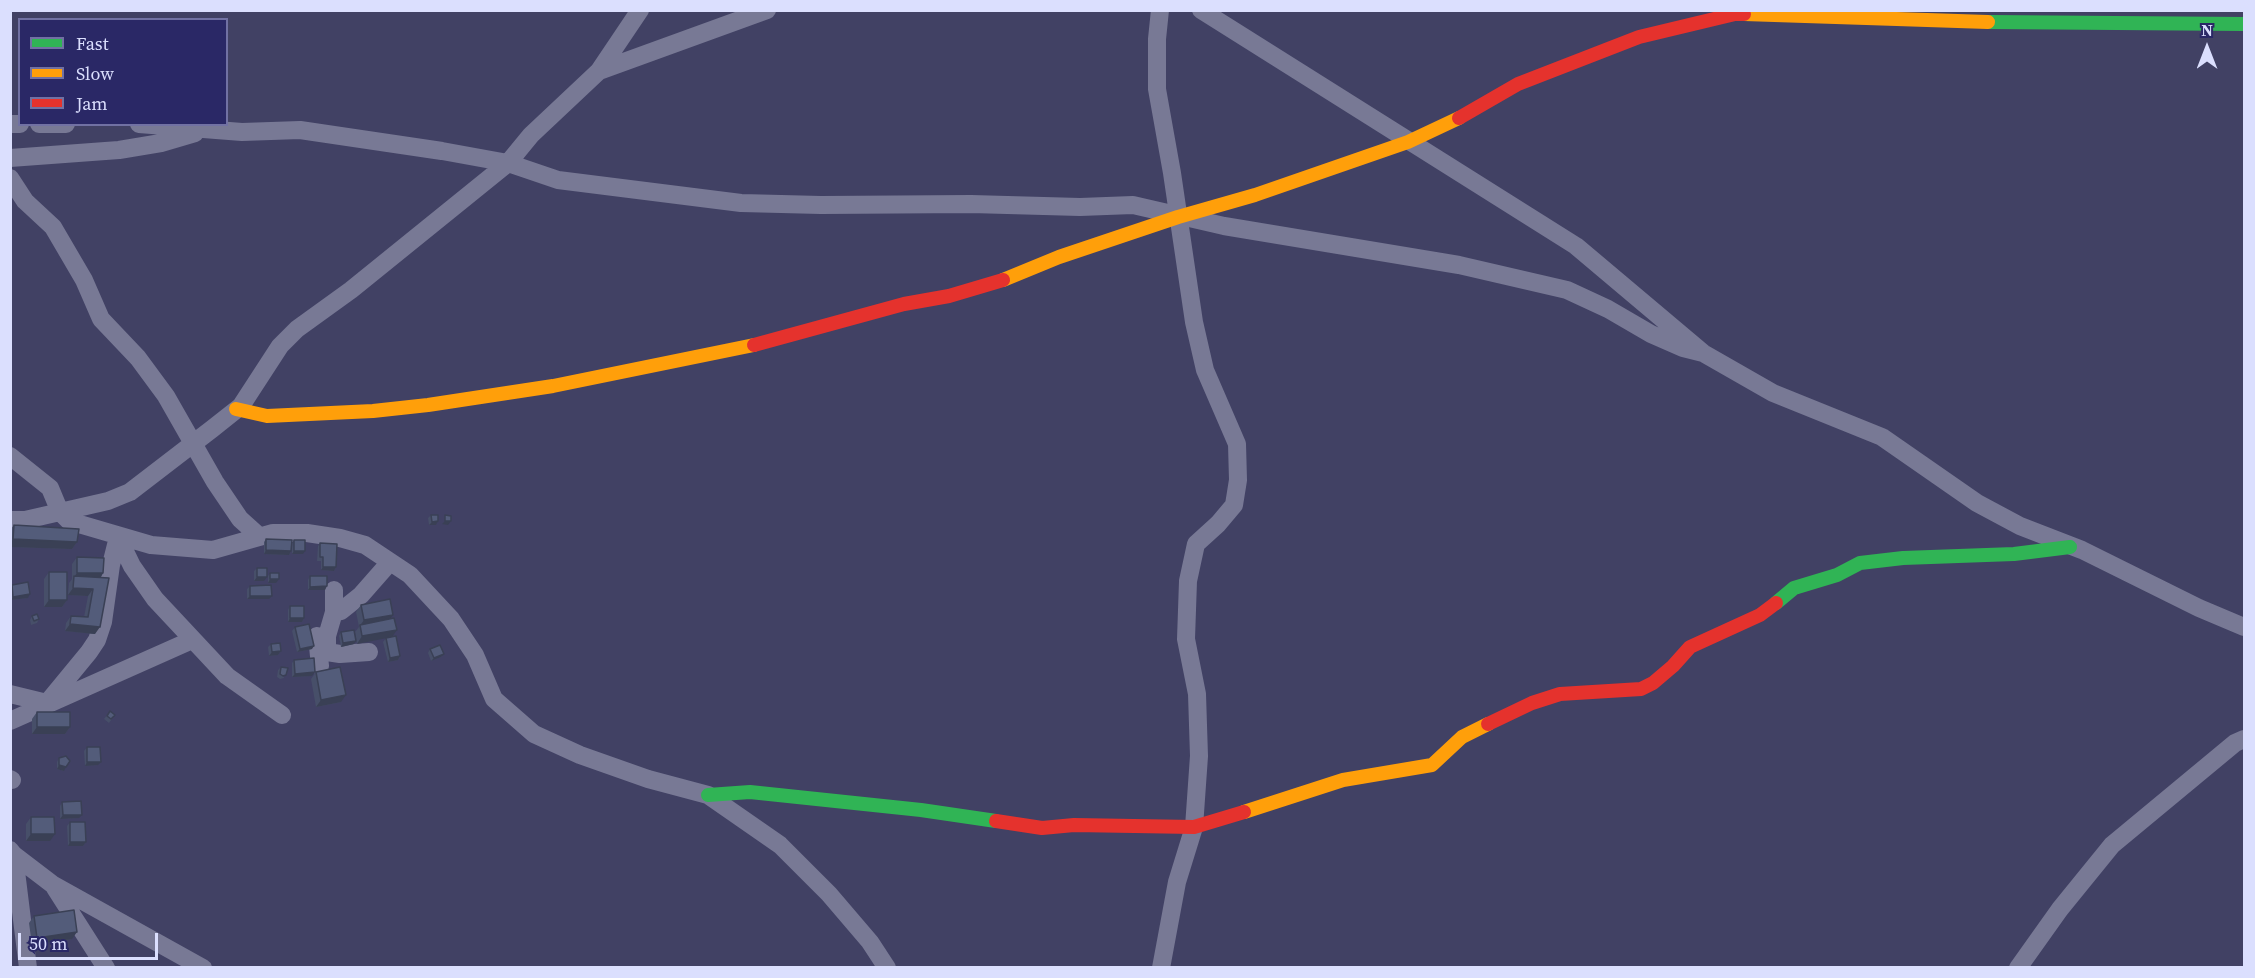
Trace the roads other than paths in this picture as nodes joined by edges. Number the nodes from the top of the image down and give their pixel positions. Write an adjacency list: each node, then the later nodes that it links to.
1 (640, 10): 6 (street)
2 (767, 10): 6 (street)
3 (1160, 10): 13 (street)
4 (1201, 10): 9 (street)
5 (2244, 24): 9 (street)
6 (599, 71): 11 (street)
7 (167, 126): 8 (street)
8 (208, 129): 10 (street); 11 (street)
9 (1408, 142): 13 (street); 14 (street)
10 (10, 158)
11 (508, 163): 13 (street); 15 (street)
12 (10, 178): 16 (street)
13 (1178, 217): 14 (street); 15 (street); 36 (street)
14 (1703, 353): 22 (street)
15 (236, 409): 16 (street)
16 (193, 442): 18 (street); 21 (street)
17 (10, 456): 18 (street)
18 (60, 512): 19 (street); 20 (street)
19 (10, 520)
20 (118, 537): 21 (street); 27 (street); 31 (street)
21 (260, 537): 23 (street)
22 (2070, 547): 26 (street); 36 (street)
23 (390, 562): 25 (street); 35 (street)
24 (334, 590): 25 (street)
25 (332, 618): 28 (street); 29 (street)
26 (2244, 627)
27 (192, 639): 31 (street); 32 (street)
28 (369, 652)
29 (320, 666)
30 (10, 694): 31 (street)
31 (47, 703): 33 (street)
32 (282, 715)
33 (10, 721)
34 (2244, 739): 44 (street)
35 (708, 795): 36 (street); 42 (street)
36 (1194, 827): 43 (street)
37 (12, 852): 38 (street); 39 (street)
38 (52, 884): 40 (street); 41 (street)
39 (28, 968)
40 (106, 968)
41 (203, 968)
42 (887, 968)
43 (1161, 968)
44 (2018, 968)

